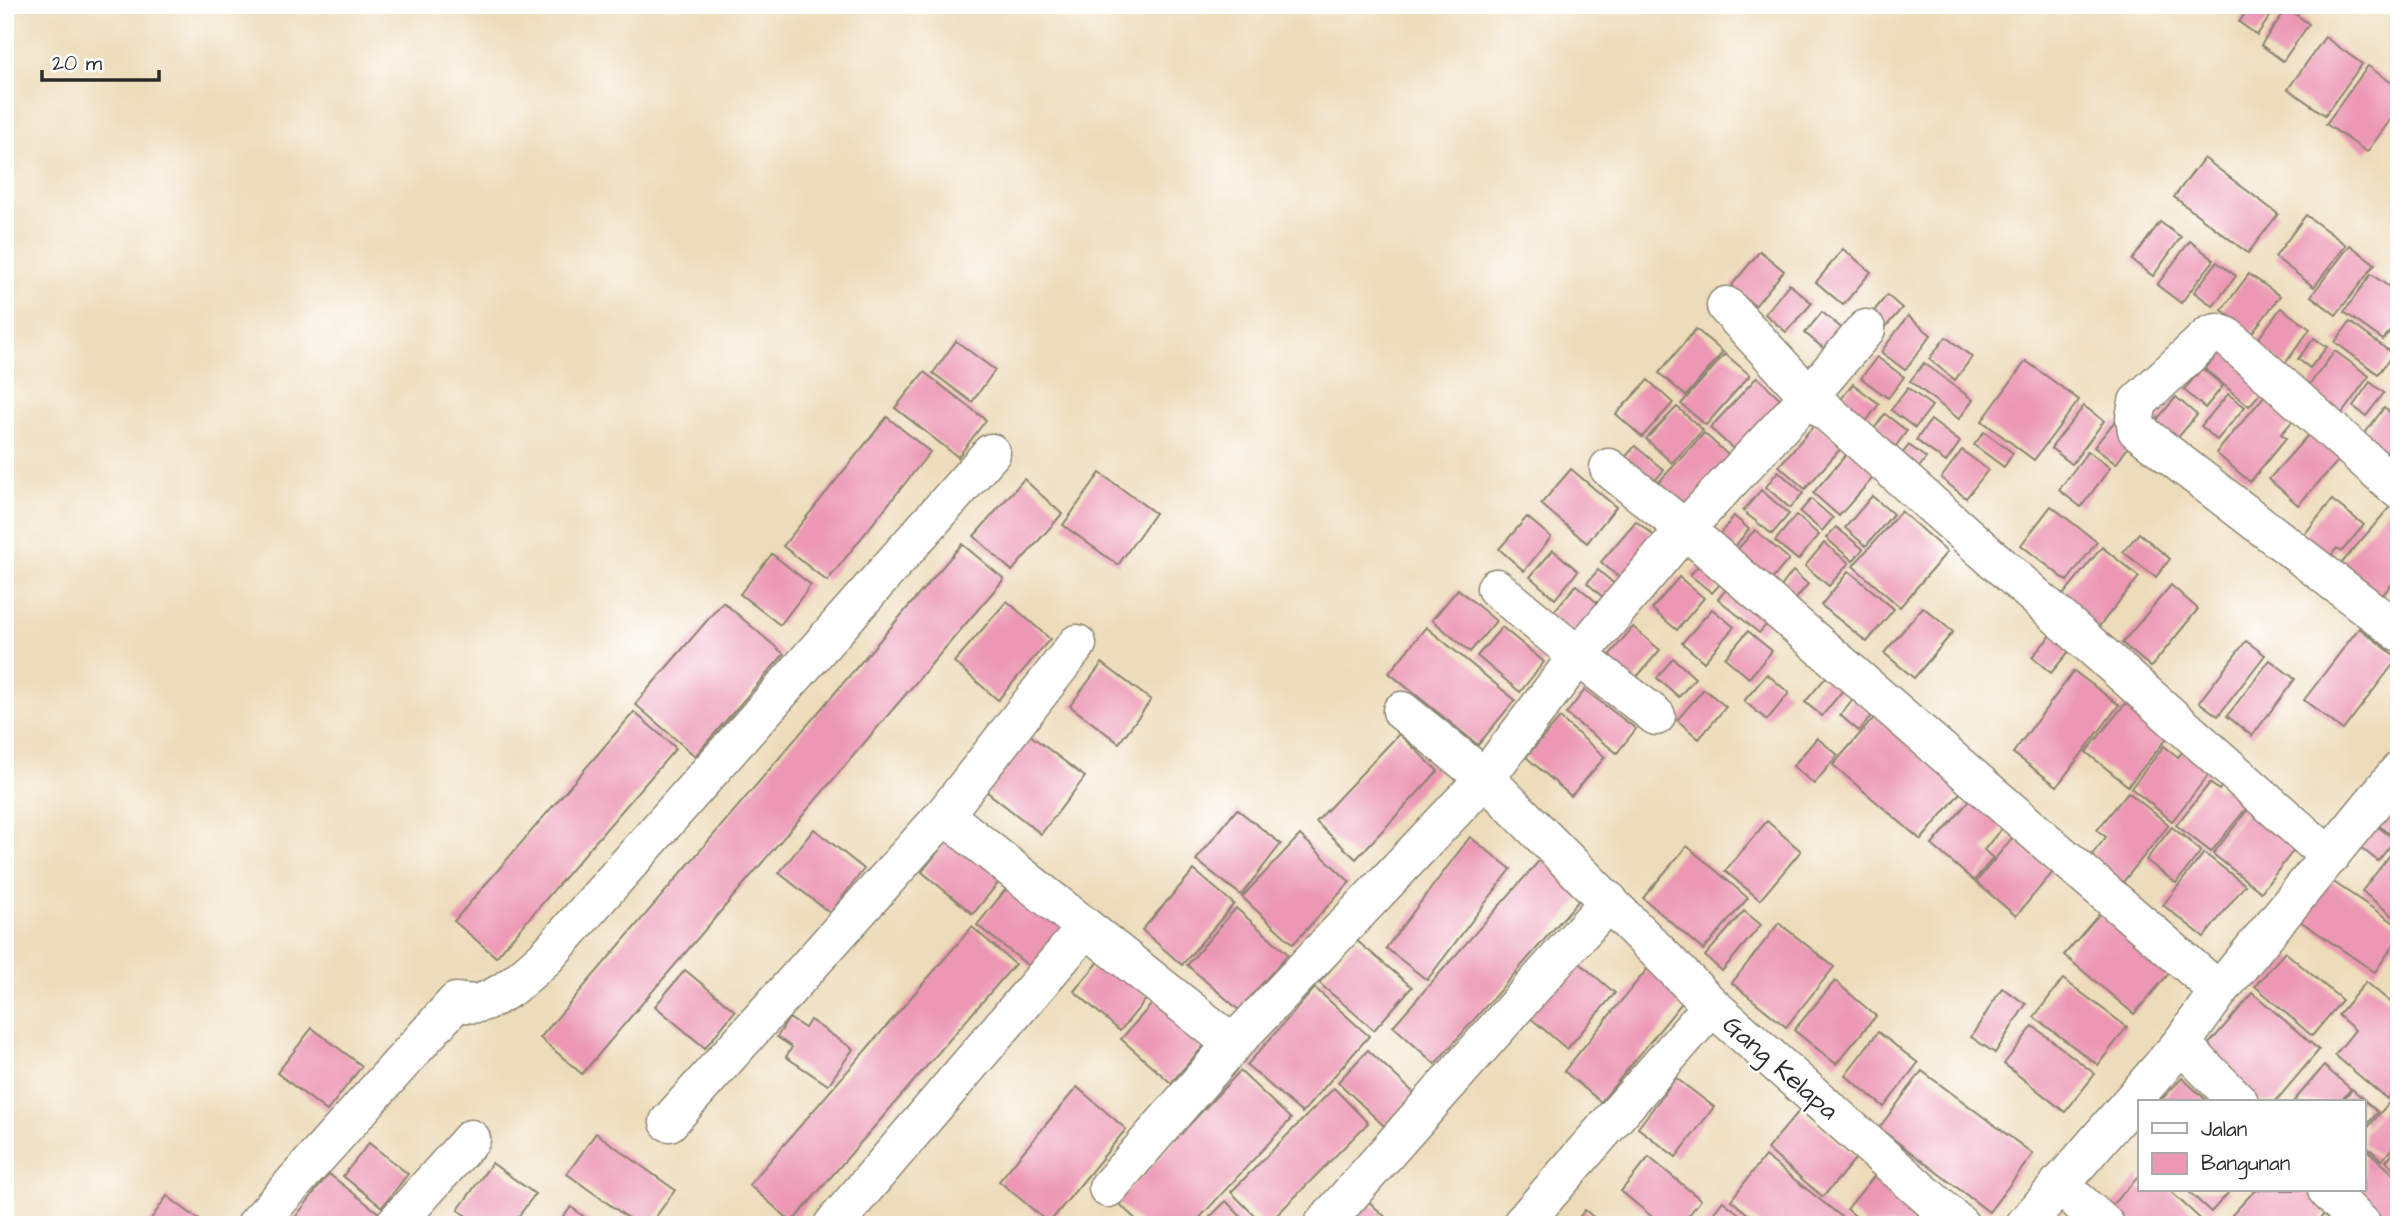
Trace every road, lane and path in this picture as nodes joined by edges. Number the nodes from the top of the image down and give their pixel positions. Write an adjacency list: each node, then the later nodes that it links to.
1 (1726, 306): 3 (street)
2 (1866, 329): 3 (street)
3 (1810, 396): 7 (street); 17 (street)
4 (991, 453): 30 (street)
5 (1609, 468): 7 (street)
6 (2399, 490): 9 (street)
7 (1685, 529): 11 (street); 20 (street)
8 (1496, 587): 11 (street)
9 (2399, 632)
10 (1077, 645): 16 (street)
11 (1578, 656): 13 (street); 15 (street)
12 (1402, 711): 15 (street, Gang Kelapa)
13 (1656, 716)
14 (2399, 771): 17 (street)
15 (1485, 778): 18 (street, Gang Kelapa); 22 (street)
16 (944, 815): 19 (street); 25 (street)
17 (2330, 857): 20 (street)
18 (1609, 901): 21 (street, Gang Kelapa); 33 (street)
19 (1086, 928): 22 (street); 32 (street)
20 (2219, 991): 23 (street)
21 (1712, 1006): 34 (street); 35 (street, Gang Kelapa)
22 (1233, 1044): 28 (street)
23 (2181, 1044): 24 (street); 27 (street)
24 (2237, 1100)
25 (669, 1122)
26 (471, 1139): 31 (street)
27 (2059, 1184): 36 (street); 37 (street)
28 (1108, 1188)
29 (2329, 1192): 38 (street)
30 (256, 1225)
31 (394, 1225)
32 (833, 1225)
33 (1323, 1225)
34 (1521, 1225)
35 (1960, 1225)
36 (2025, 1225)
37 (2105, 1225)
38 (2362, 1225)

